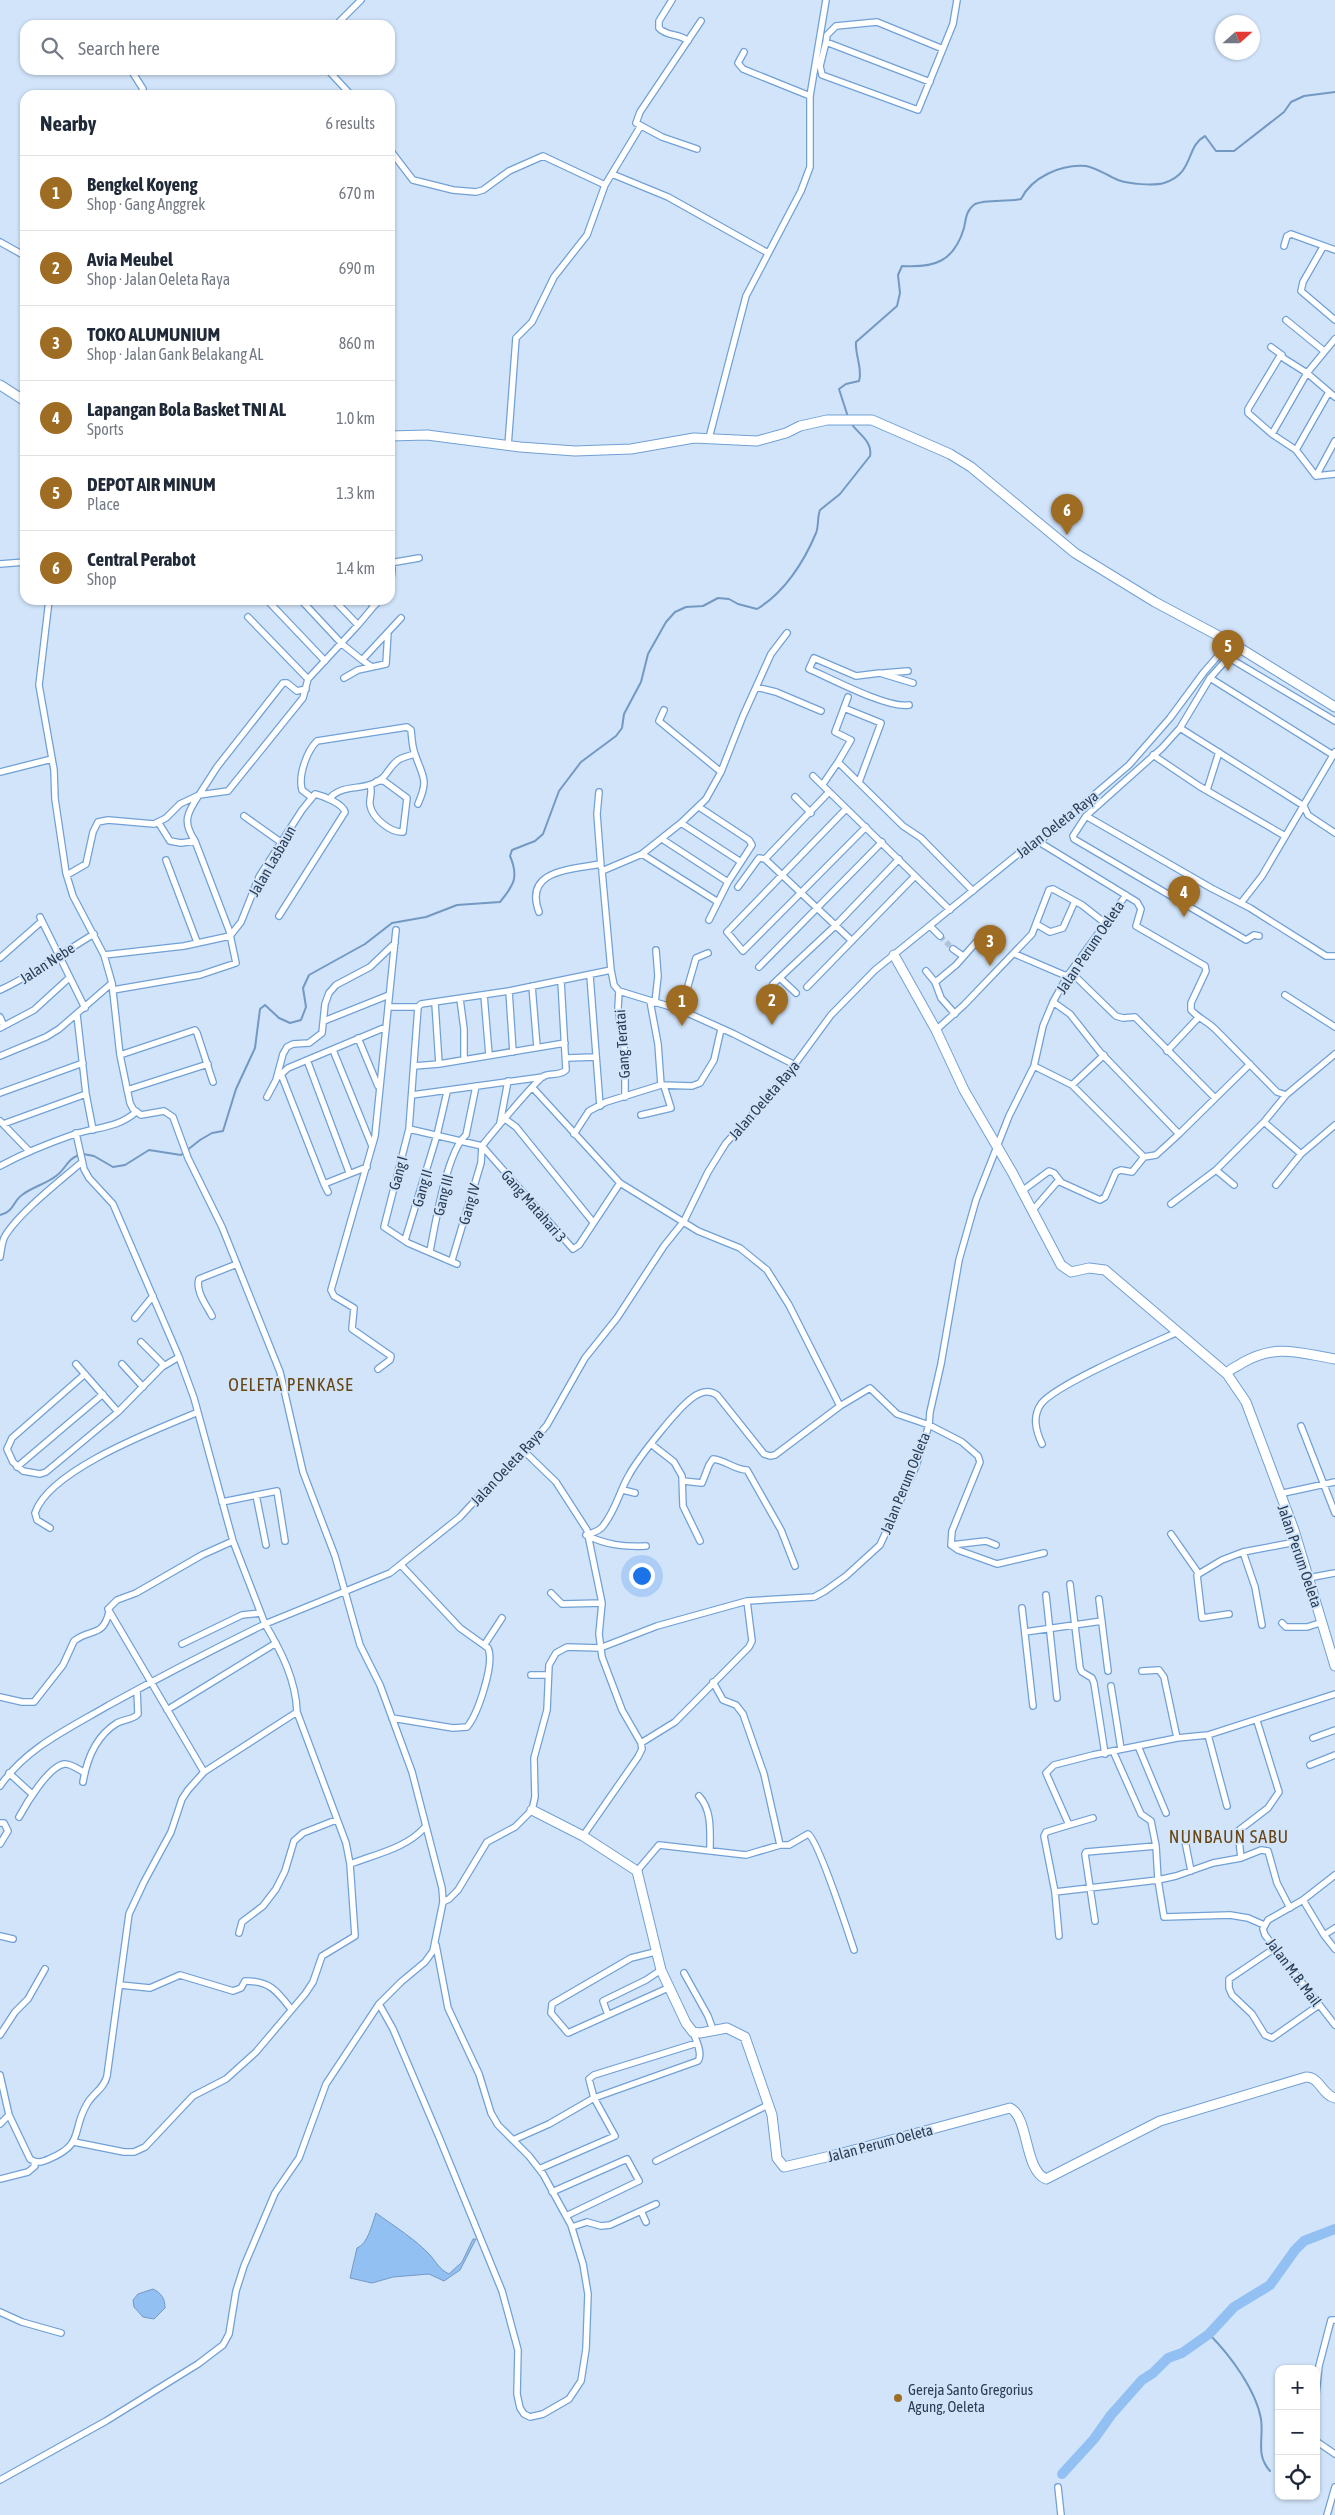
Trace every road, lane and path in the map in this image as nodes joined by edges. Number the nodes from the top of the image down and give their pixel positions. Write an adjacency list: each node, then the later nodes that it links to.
1 (360, 0): 5 (street)
2 (672, 0): 7 (street)
3 (826, 0): 16 (street)
4 (957, 0): 9 (street)
5 (341, 20)
6 (700, 21): 7 (street)
7 (688, 41): 17 (street)
8 (826, 42): 9 (street); 13 (street); 13 (street)
9 (943, 49): 13 (street)
10 (744, 52): 16 (street)
11 (134, 75): 14 (street)
12 (332, 75): 15 (street)
13 (930, 82)
14 (142, 90)
15 (346, 90)
16 (810, 96): 27 (street)
17 (640, 127): 18 (street); 20 (street)
18 (697, 149)
19 (395, 157): 21 (street)
20 (612, 174): 21 (street); 27 (street)
21 (605, 185): 43 (street)
22 (0, 242): 26 (street)
23 (1284, 246): 24 (street)
24 (1323, 247): 25 (street); 29 (street)
25 (1335, 250)
26 (20, 253)
27 (768, 253): 41 (street)
28 (1286, 320): 32 (street)
29 (1335, 320)
30 (1335, 339): 32 (street)
31 (1270, 347): 33 (street)
32 (1324, 351): 34 (street)
33 (1282, 355): 34 (street); 39 (street)
34 (1307, 373): 36 (street); 39 (street)
35 (0, 385): 38 (street)
36 (1329, 392): 37 (street); 44 (street)
37 (1335, 397)
38 (20, 398)
39 (1272, 434): 44 (street)
40 (395, 436): 43 (street)
41 (709, 438): 43 (street); 61 (street)
42 (1335, 443): 46 (street)
43 (508, 446)
44 (1296, 450): 46 (street)
45 (1335, 474): 46 (street)
46 (1316, 476)
47 (419, 558): 50 (street)
48 (20, 562): 49 (street)
49 (0, 564)
50 (395, 565)
51 (48, 605): 88 (street)
52 (272, 605): 64 (street)
53 (305, 605): 62 (street)
54 (339, 605): 58 (street)
55 (374, 606): 58 (street)
56 (248, 617): 71 (street)
57 (401, 618): 59 (street)
58 (358, 625): 62 (street)
59 (388, 632): 63 (street); 65 (street)
60 (787, 633): 73 (street)
61 (1230, 642): 78 (street); 120 (street, Jalan Oeleta Raya)
62 (342, 644): 63 (street); 64 (street)
63 (362, 660): 65 (street)
64 (325, 661): 71 (street)
65 (372, 666): 69 (street)
66 (908, 671): 67 (street)
67 (880, 674): 68 (street); 72 (street)
68 (860, 676): 74 (street); 74 (street)
69 (344, 678)
70 (1210, 678): 82 (street); 83 (street); 86 (street)
71 (308, 679): 75 (street)
72 (913, 683)
73 (756, 687): 81 (street); 91 (street)
74 (853, 688): 77 (street)
75 (306, 689): 100 (street); 100 (street)
76 (848, 697): 79 (street)
77 (909, 704)
78 (1335, 707)
79 (844, 708): 89 (street); 94 (street)
80 (664, 710): 91 (street)
81 (821, 711)
82 (1335, 721)
83 (1180, 728): 84 (street); 87 (street)
84 (1219, 752): 97 (street); 105 (street)
85 (415, 754): 93 (street); 101 (street); 104 (street)
86 (1334, 754): 105 (street)
87 (1153, 756): 97 (street); 110 (street)
88 (52, 759): 90 (street); 128 (street)
89 (838, 762): 94 (street); 95 (street)
90 (0, 772)
91 (721, 772): 106 (street)
92 (813, 776): 95 (street)
93 (377, 781): 96 (street); 96 (street)
94 (859, 782): 133 (street)
95 (822, 784): 99 (street)
96 (370, 785): 103 (street)
97 (1207, 790): 115 (street)
98 (599, 792): 126 (street)
99 (829, 792): 107 (street); 108 (street)
100 (199, 795): 111 (street); 117 (street)
101 (311, 797): 103 (street); 119 (street, Jalan Lasbaun)
102 (795, 798): 108 (street)
103 (329, 799): 142 (street)
104 (418, 804)
105 (1304, 806): 114 (street); 115 (street)
106 (699, 807): 112 (street); 125 (street)
107 (846, 809): 113 (street); 129 (street)
108 (811, 812): 122 (street)
109 (244, 816): 119 (street)
110 (1086, 816): 138 (street); 152 (street)
111 (158, 822): 117 (street); 128 (street)
112 (681, 823): 116 (street); 125 (street)
113 (866, 827): 118 (street); 134 (street)
114 (1335, 834)
115 (1285, 836): 138 (street)
116 (662, 839): 121 (street); 131 (street)
117 (195, 841): 150 (street)
118 (881, 841): 123 (street); 139 (street)
119 (282, 842): 150 (street, Jalan Lasbaun)
120 (1038, 842): 133 (street, Jalan Oeleta Raya); 135 (street, Jalan Perum Oeleta)
121 (642, 854): 127 (street); 137 (street)
122 (766, 859): 129 (street); 132 (street)
123 (899, 859): 130 (street); 146 (street)
124 (166, 860): 155 (street)
125 (741, 862): 131 (street)
126 (600, 864): 127 (street); 141 (street)
127 (602, 871): 168 (street)
128 (67, 875): 149 (street)
129 (782, 875): 134 (street); 134 (street)
130 (915, 876): 140 (street); 154 (street)
131 (728, 882): 137 (street)
132 (738, 887)
133 (973, 891): 140 (street, Jalan Oeleta Raya)
134 (800, 892): 139 (street)
135 (1126, 895): 144 (street, Jalan Perum Oeleta); 198 (street)
136 (1075, 901): 144 (street); 145 (street); 145 (street)
137 (718, 902): 143 (street)
138 (1241, 903): 165 (street)
139 (818, 908): 146 (street); 167 (street)
140 (950, 910): 147 (street, Jalan Oeleta Raya)
141 (539, 912)
142 (279, 916)
143 (709, 920)
144 (1105, 923): 170 (street, Jalan Perum Oeleta)
145 (1036, 924): 160 (street)
146 (835, 926): 154 (street); 173 (street)
147 (930, 926): 151 (street); 163 (street, Jalan Oeleta Raya)
148 (396, 930): 156 (street)
149 (94, 934): 161 (street, Jalan Nebe); 162 (street)
150 (230, 936): 155 (street); 178 (street)
151 (940, 936)
152 (1259, 936)
153 (979, 939): 164 (street)
154 (852, 941): 179 (street)
155 (197, 942): 162 (street)
156 (395, 943): 184 (street); 199 (street)
157 (952, 949): 164 (street)
158 (656, 950): 188 (street)
159 (708, 953): 194 (street)
160 (1015, 954): 170 (street); 195 (street)
161 (58, 955): 166 (street); 172 (street); 180 (street, Jalan Nebe)
162 (104, 955): 178 (street)
163 (894, 955): 204 (street); 224 (street, Jalan Oeleta Raya)
164 (963, 956): 175 (street)
165 (1335, 956)
166 (0, 958)
167 (759, 967)
168 (611, 970): 171 (street); 182 (street)
169 (926, 971): 175 (street)
170 (1068, 975): 189 (street, Jalan Perum Oeleta); 209 (street)
171 (590, 976): 174 (street); 216 (street)
172 (68, 978): 193 (street); 200 (street)
173 (780, 978): 176 (street); 183 (street)
174 (561, 981): 177 (street); 206 (street)
175 (935, 982): 195 (street)
176 (773, 984)
177 (532, 986): 181 (street); 207 (street)
178 (113, 987): 193 (street); 212 (street)
179 (807, 987)
180 (0, 990)
181 (509, 991): 185 (street); 210 (street)
182 (619, 991): 188 (street); 243 (street, Gang Teratai)
183 (796, 993)
184 (389, 995): 191 (street); 199 (street)
185 (484, 995): 187 (street); 213 (street)
186 (1285, 996): 202 (street)
187 (460, 999): 190 (street); 219 (street)
188 (652, 1002): 194 (street); 233 (street)
189 (1053, 1002): 214 (street); 226 (street, Jalan Perum Oeleta)
190 (435, 1003): 192 (street); 222 (street)
191 (388, 1007): 192 (street); 201 (street)
192 (418, 1007): 225 (street, Gang I)
193 (84, 1008): 196 (street)
194 (681, 1010): 203 (street)
195 (955, 1014): 204 (street)
196 (77, 1015): 215 (street); 220 (street)
197 (0, 1017): 200 (street)
198 (1198, 1018): 209 (street); 223 (street)
199 (324, 1021): 229 (street)
200 (2, 1027)
201 (386, 1027): 205 (street); 234 (street)
202 (1335, 1027)
203 (721, 1029): 224 (street); 233 (street)
204 (936, 1030): 262 (street)
205 (358, 1038): 208 (street); 234 (street)
206 (565, 1043): 207 (street); 217 (street)
207 (538, 1047): 210 (street)
208 (333, 1050): 218 (street); 260 (street)
209 (1167, 1051): 245 (street)
210 (513, 1052): 213 (street)
211 (1335, 1054): 242 (street)
212 (120, 1055): 221 (street); 237 (street)
213 (489, 1055): 219 (street)
214 (1104, 1055): 232 (street); 257 (street)
215 (0, 1056)
216 (596, 1057): 217 (street); 246 (street)
217 (566, 1058): 228 (street)
218 (308, 1060): 227 (street); 270 (street)
219 (464, 1060): 222 (street)
220 (83, 1064): 239 (street); 240 (street)
221 (208, 1064): 231 (street); 237 (street)
222 (439, 1064): 225 (street)
223 (1250, 1064): 242 (street); 245 (street)
224 (796, 1065): 280 (street, Jalan Oeleta Raya)
225 (414, 1066): 241 (street, Gang I)
226 (1034, 1066): 232 (street); 262 (street, Jalan Perum Oeleta)
227 (281, 1074): 229 (street); 273 (street)
228 (543, 1076): 230 (street); 236 (street)
229 (276, 1080): 244 (street)
230 (508, 1081): 235 (street); 249 (street)
231 (213, 1082)
232 (1072, 1084): 265 (street)
233 (663, 1085): 243 (street); 248 (street)
234 (378, 1086): 260 (street)
235 (476, 1086): 238 (street); 259 (street, Gang III)
236 (533, 1088): 249 (street); 256 (street)
237 (127, 1090): 247 (street)
238 (447, 1092): 241 (street); 258 (street, Gang II)
239 (0, 1093)
240 (86, 1094): 251 (street); 254 (street)
241 (412, 1095): 253 (street, Gang I)
242 (1286, 1095): 250 (street)
243 (625, 1097): 246 (street)
244 (267, 1098)
245 (1215, 1098): 257 (street)
246 (600, 1106): 256 (street)
247 (136, 1112): 254 (street); 285 (street)
248 (641, 1115)
249 (503, 1121): 261 (street); 281 (street)
250 (1264, 1122): 264 (street); 269 (street)
251 (1, 1123): 263 (street)
252 (1335, 1125): 264 (street)
253 (410, 1129): 258 (street); 282 (street, Gang I)
254 (93, 1130): 255 (street)
255 (76, 1133): 263 (street); 266 (street)
256 (574, 1134): 272 (street)
257 (1179, 1134): 265 (street)
258 (437, 1135): 259 (street); 282 (street, Gang II)
259 (460, 1140): 261 (street); 283 (street, Gang III)
260 (372, 1146): 268 (street)
261 (482, 1146): 281 (street, Gang Matahari 3); 283 (street, Gang IV)
262 (997, 1150): 276 (street, Jalan Perum Oeleta); 304 (street, Jalan Perum Oeleta)
263 (29, 1151): 267 (street)
264 (1301, 1154): 274 (street)
265 (1144, 1157): 271 (street)
266 (82, 1160): 284 (street); 286 (street)
267 (1, 1165)
268 (367, 1167): 270 (street); 296 (street)
269 (1216, 1170): 275 (street); 278 (street)
270 (349, 1172): 273 (street)
271 (1061, 1182): 276 (street); 279 (street)
272 (620, 1183): 280 (street); 281 (street, Gang Matahari 3)
273 (324, 1184): 277 (street)
274 (1276, 1185)
275 (1234, 1186)
276 (1022, 1191): 279 (street, Jalan Perum Oeleta)
277 (328, 1192)
278 (1171, 1204)
279 (1032, 1211): 289 (street, Jalan Perum Oeleta)
280 (684, 1221): 301 (street); 308 (street, Jalan Oeleta Raya)
281 (593, 1222)
282 (405, 1240): 283 (street)
283 (430, 1251)
284 (0, 1257)
285 (237, 1264): 287 (street); 338 (street)
286 (152, 1296): 288 (street); 291 (street)
287 (212, 1316)
288 (135, 1318)
289 (1178, 1332): 298 (street, Jalan Perum Oeleta); 307 (street)
290 (141, 1342): 295 (street)
291 (179, 1357): 295 (street); 303 (street)
292 (1335, 1359): 298 (street)
293 (76, 1364): 297 (street)
294 (122, 1364): 299 (street)
295 (164, 1365): 299 (street)
296 (378, 1369)
297 (85, 1374): 300 (street); 309 (street)
298 (1227, 1374): 315 (street, Jalan Perum Oeleta)
299 (143, 1387): 302 (street)
300 (103, 1394): 302 (street); 309 (street)
301 (840, 1406): 304 (street); 306 (street)
302 (118, 1412): 309 (street)
303 (196, 1413): 317 (street); 319 (street)
304 (929, 1424): 327 (street); 342 (street, Jalan Perum Oeleta)
305 (1301, 1426): 312 (street)
306 (651, 1444): 310 (street); 313 (street)
307 (1042, 1444)
308 (524, 1452): 321 (street); 332 (street, Jalan Oeleta Raya)
309 (17, 1466)
310 (684, 1482): 324 (street); 333 (street)
311 (1335, 1482): 312 (street)
312 (1324, 1483): 315 (street); 318 (street)
313 (623, 1490): 314 (street); 321 (street)
314 (635, 1493)
315 (1279, 1494): 325 (street, Jalan Perum Oeleta)
316 (256, 1495): 317 (street); 323 (street); 326 (street)
317 (222, 1502): 322 (street)
318 (1335, 1513)
319 (50, 1528)
320 (1171, 1534): 335 (street)
321 (586, 1535): 329 (street); 343 (street)
322 (233, 1541): 345 (street); 346 (street)
323 (285, 1541)
324 (700, 1541)
325 (1296, 1542): 330 (street); 336 (street, Jalan Perum Oeleta)
326 (266, 1545)
327 (951, 1545): 328 (street); 331 (street)
328 (996, 1545)
329 (646, 1546)
330 (1243, 1552): 335 (street); 354 (street)
331 (1044, 1553)
332 (401, 1565): 338 (street, Jalan Oeleta Raya); 359 (street)
333 (795, 1566)
334 (1335, 1573): 336 (street)
335 (1199, 1574): 347 (street)
336 (1308, 1578): 350 (street, Jalan Perum Oeleta)
337 (1070, 1584): 353 (street)
338 (344, 1591): 352 (street, Jalan Oeleta Raya); 377 (street)
339 (551, 1593): 343 (street)
340 (1046, 1595): 355 (street)
341 (1099, 1599): 349 (street)
342 (747, 1601): 360 (street, Jalan Perum Oeleta); 368 (street)
343 (602, 1602): 360 (street)
344 (1022, 1608): 356 (street)
345 (110, 1612): 367 (street); 372 (street)
346 (260, 1613): 352 (street); 358 (street)
347 (1229, 1614)
348 (502, 1618): 359 (street)
349 (1102, 1621): 353 (street); 363 (street)
350 (1323, 1622): 351 (street); 361 (street, Jalan Perum Oeleta)
351 (1282, 1623)
352 (265, 1624): 357 (street); 367 (street, Jalan Oeleta Raya)
353 (1075, 1625): 355 (street); 387 (street)
354 (1262, 1625)
355 (1049, 1628): 356 (street); 373 (street)
356 (1024, 1632): 374 (street)
357 (276, 1643): 375 (street); 376 (street)
358 (182, 1644)
359 (485, 1644): 377 (street)
360 (600, 1648): 366 (street); 383 (street)
361 (1333, 1648): 362 (street, Jalan Perum Oeleta)
362 (1335, 1666)
363 (1108, 1671)
364 (1142, 1671): 381 (street)
365 (531, 1675): 366 (street)
366 (548, 1675): 398 (street)
367 (152, 1682): 370 (street, Jalan Oeleta Raya); 375 (street)
368 (713, 1682): 383 (street); 409 (street)
369 (1112, 1686): 385 (street)
370 (136, 1690): 391 (street, Jalan Oeleta Raya); 392 (street)
371 (1335, 1694): 378 (street)
372 (0, 1697)
373 (1057, 1698)
374 (1033, 1706)
375 (167, 1710): 390 (street)
376 (297, 1712): 390 (street); 402 (street)
377 (392, 1718): 405 (street)
378 (1256, 1720): 380 (street); 412 (street)
379 (1335, 1730): 382 (street)
380 (1208, 1735): 381 (street); 397 (street)
381 (1177, 1738): 384 (street)
382 (1313, 1738)
383 (641, 1743): 406 (street)
384 (1138, 1746): 385 (street); 399 (street)
385 (1121, 1749): 386 (street)
386 (1114, 1751): 387 (street); 410 (street)
387 (1105, 1754): 404 (street)
388 (1335, 1755): 389 (street)
389 (1310, 1765)
390 (204, 1772): 439 (street)
391 (9, 1773): 394 (street, Jalan Oeleta Raya); 395 (street)
392 (85, 1773): 393 (street); 395 (street)
393 (83, 1782)
394 (0, 1786)
395 (32, 1794): 400 (street)
396 (699, 1796): 411 (street)
397 (1227, 1806)
398 (532, 1810): 406 (street); 421 (street)
399 (1166, 1813)
400 (19, 1817)
401 (1093, 1818): 404 (street)
402 (336, 1820): 413 (street); 426 (street)
403 (0, 1823): 408 (street)
404 (1069, 1825): 419 (street)
405 (425, 1826): 413 (street); 421 (street)
406 (583, 1836): 414 (street)
407 (1184, 1836): 415 (street)
408 (0, 1844)
409 (780, 1845): 411 (street); 434 (street)
410 (1156, 1846): 417 (street); 418 (street)
411 (710, 1849): 414 (street)
412 (1241, 1858): 415 (street); 422 (street)
413 (350, 1864): 443 (street)
414 (637, 1871): 435 (street)
415 (1191, 1871): 417 (street)
416 (1335, 1875): 420 (street, Jalan M.B. Mail)
417 (1158, 1880): 418 (street); 424 (street)
418 (1089, 1889): 419 (street); 423 (street)
419 (1055, 1892): 429 (street)
420 (1303, 1900): 422 (street, Jalan M.B. Mail); 427 (street)
421 (443, 1902): 431 (street)
422 (1290, 1908): 424 (street, Jalan M.B. Mail)
423 (1095, 1921)
424 (1264, 1925): 432 (street, Jalan M.B. Mail)
425 (1335, 1928): 427 (street)
426 (239, 1933)
427 (1324, 1935): 433 (street)
428 (0, 1936): 430 (street)
429 (1059, 1936)
430 (13, 1939)
431 (436, 1945): 441 (street); 456 (street)
432 (1275, 1948): 442 (street, Jalan M.B. Mail); 442 (street)
433 (1335, 1949)
434 (854, 1950)
435 (655, 1952): 437 (street); 444 (street)
436 (45, 1969): 448 (street)
437 (660, 1970): 440 (street); 444 (street)
438 (684, 1973): 446 (street)
439 (120, 1986): 443 (street); 457 (street)
440 (668, 1988): 444 (street); 447 (street)
441 (379, 2004): 467 (street); 474 (street)
442 (1319, 2006): 445 (street, Jalan M.B. Mail)
443 (291, 2009): 457 (street)
444 (608, 2015)
445 (1335, 2025)
446 (713, 2030): 447 (street, Jalan Perum Oeleta); 453 (street, Jalan Perum Oeleta)
447 (693, 2032): 449 (street)
448 (0, 2035)
449 (697, 2043): 451 (street); 451 (street)
450 (0, 2075): 454 (street)
451 (594, 2098): 456 (street); 460 (street)
452 (1333, 2098): 453 (street, Jalan Perum Oeleta)
453 (768, 2105): 458 (street)
454 (9, 2115): 455 (street); 459 (street)
455 (0, 2124)
456 (513, 2140): 460 (street)
457 (74, 2142): 459 (street)
458 (656, 2161)
459 (34, 2162): 461 (street)
460 (539, 2169): 462 (street)
461 (0, 2179)
462 (552, 2192): 465 (street); 465 (street)
463 (656, 2204): 464 (street)
464 (641, 2211): 466 (street); 467 (street)
465 (566, 2216): 467 (street)
466 (646, 2222)
467 (572, 2228)
468 (0, 2312): 470 (street)
469 (1335, 2320): 471 (street)
470 (61, 2334)
471 (1319, 2365)
472 (1320, 2444): 473 (street)
473 (1335, 2454)
474 (0, 2480)
475 (1058, 2487): 477 (street)
476 (1335, 2487): 478 (street)
477 (1061, 2515)
478 (1327, 2515)

